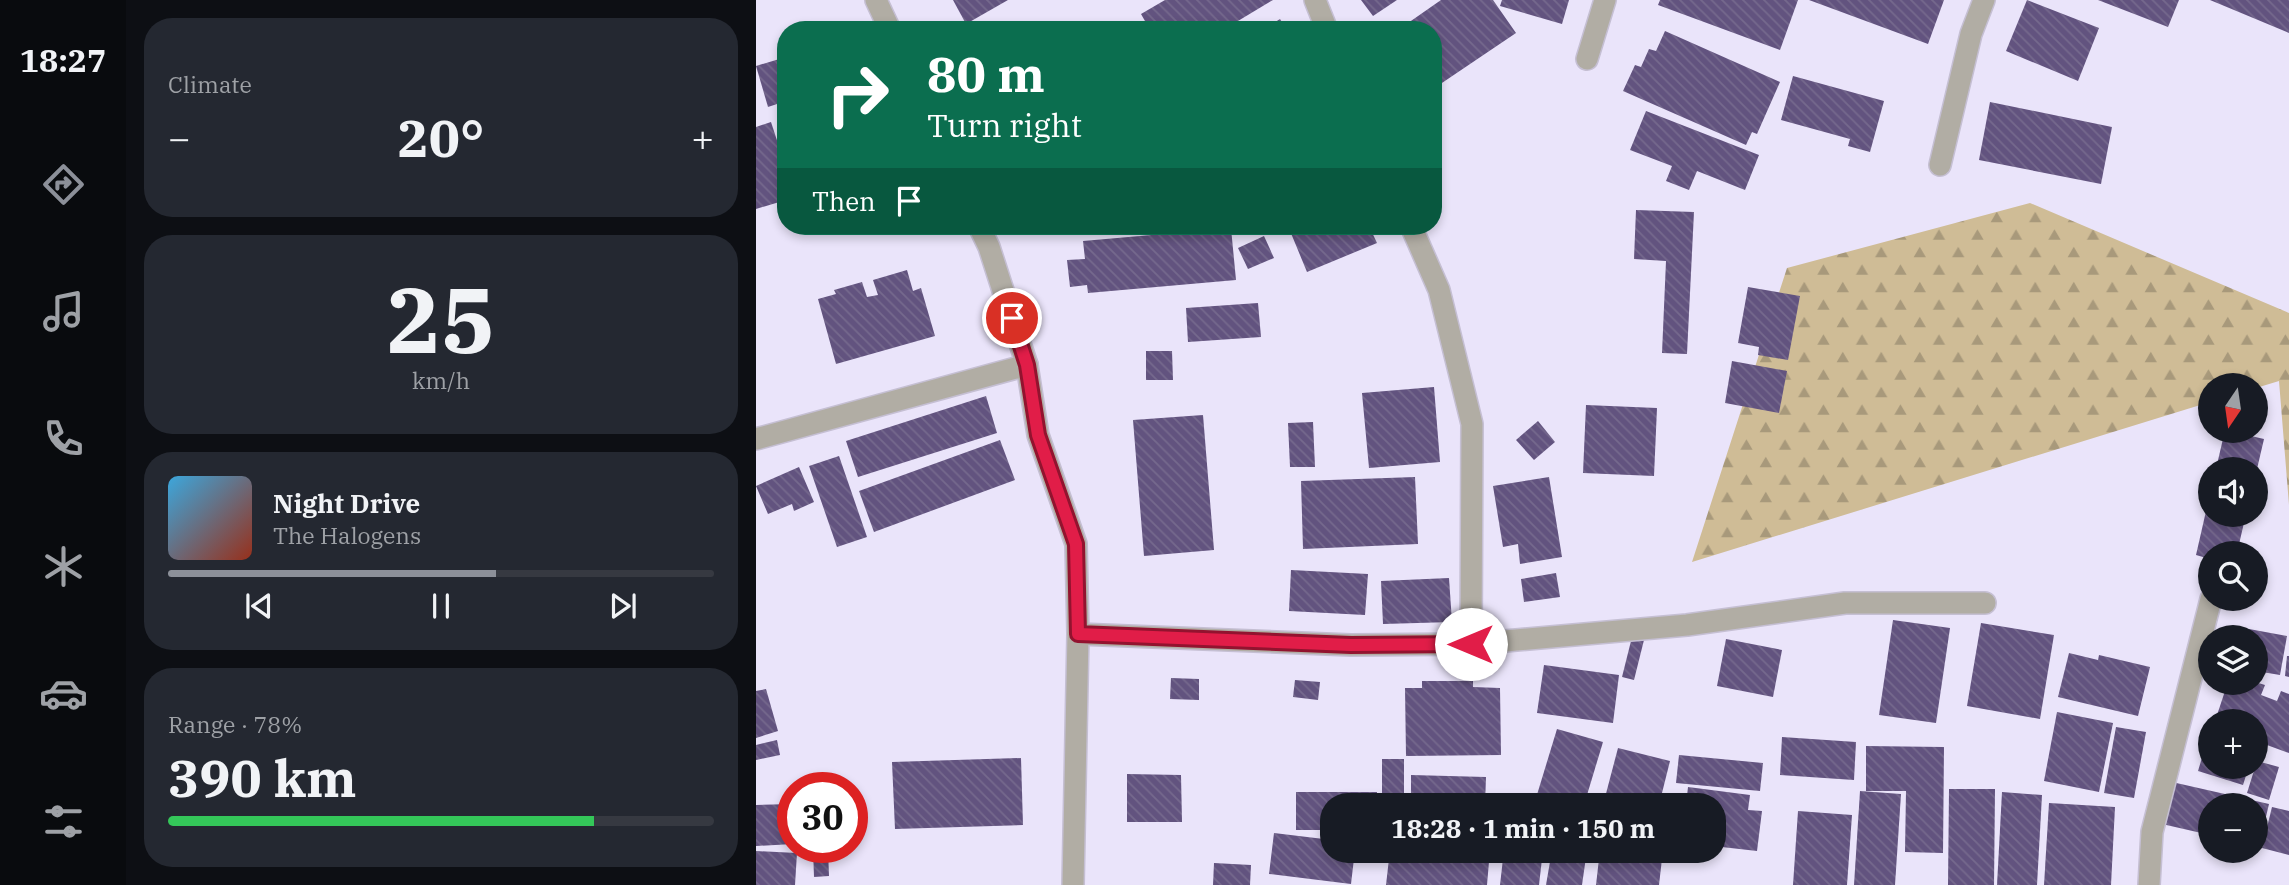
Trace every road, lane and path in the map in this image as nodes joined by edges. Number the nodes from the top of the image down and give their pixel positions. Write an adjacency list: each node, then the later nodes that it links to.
1 (876, 0): 5 (street)
2 (1315, 0): 6 (street)
3 (1605, 0): 7 (street)
4 (1984, 0): 8 (street)
5 (886, 21)
6 (1323, 21)
7 (1587, 59)
8 (1940, 165)
9 (983, 235): 11 (street)
10 (1415, 235): 16 (street)
11 (1027, 365): 12 (street); 15 (street)
12 (756, 439)
13 (1985, 603): 16 (street)
14 (2208, 611): 18 (street)
15 (1078, 634): 16 (street); 17 (street)
16 (1471, 644)
17 (1073, 885)
18 (2149, 885)

